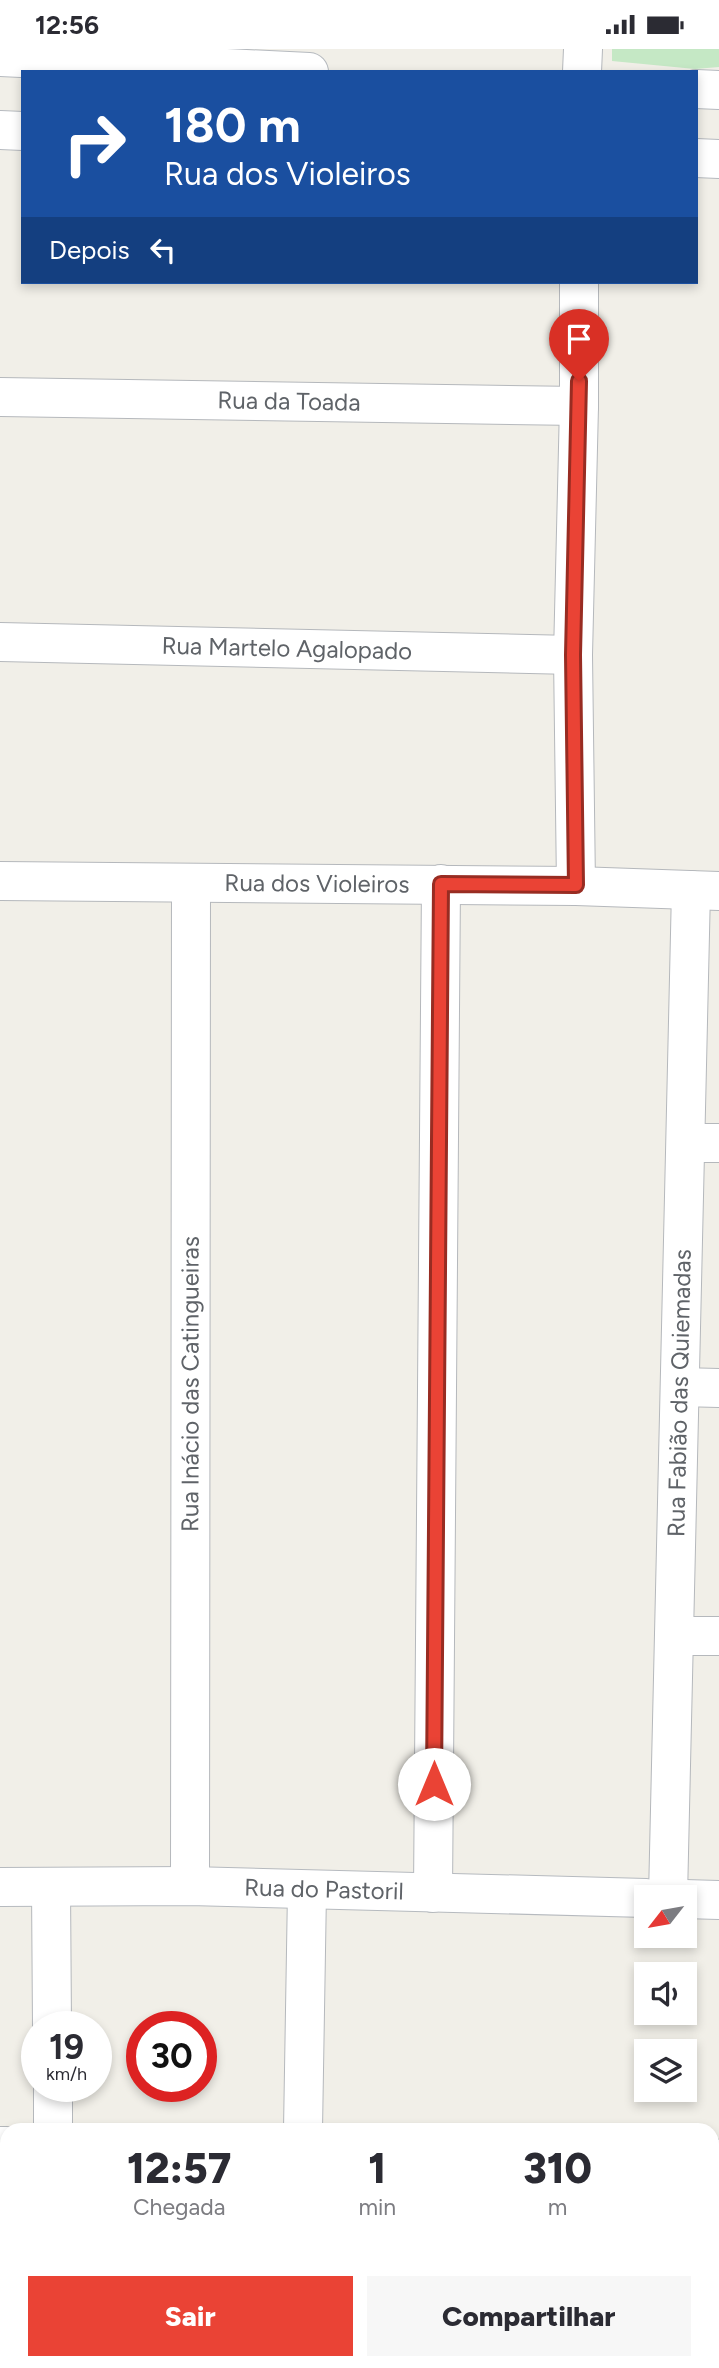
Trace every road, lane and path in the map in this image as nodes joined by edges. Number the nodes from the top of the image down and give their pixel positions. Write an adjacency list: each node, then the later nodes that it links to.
1 (583, 49): 4 (street)
2 (0, 57): 3 (street)
3 (268, 70)
4 (582, 70)
5 (698, 89): 6 (street)
6 (719, 90)
7 (0, 130): 8 (street)
8 (21, 131)
9 (698, 158): 10 (street)
10 (719, 159)
11 (579, 284): 13 (street)
12 (0, 397): 13 (street, Rua da Toada)
13 (579, 406): 15 (street)
14 (0, 642): 15 (street, Rua Martelo Agalopado)
15 (573, 655): 19 (street)
16 (0, 881): 17 (street, Rua dos Violeiros)
17 (191, 883): 18 (street, Rua dos Violeiros); 27 (street, Rua Inácio das Catingueiras)
18 (441, 884): 19 (street, Rua dos Violeiros); 31 (street)
19 (576, 885): 20 (street, Rua dos Violeiros)
20 (705, 890): 21 (street, Rua Fabião das Quiemadas)
21 (702, 1143): 22 (street, Rua Fabião das Quiemadas)
22 (680, 1387): 23 (street); 24 (street, Rua Fabião das Quiemadas)
23 (719, 1388)
24 (674, 1636): 25 (street); 26 (street, Rua Fabião das Quiemadas)
25 (719, 1636)
26 (668, 1885)
27 (190, 1886): 29 (street, Rua do Pastoril); 30 (street, Rua do Pastoril)
28 (0, 1887): 29 (street, Rua do Pastoril)
29 (51, 1887): 35 (street)
30 (307, 1891): 31 (street, Rua do Pastoril); 38 (street)
31 (433, 1893): 32 (street, Rua do Pastoril)
32 (634, 1898)
33 (697, 1899): 34 (street)
34 (719, 1900)
35 (52, 2011)
36 (53, 2102): 37 (street)
37 (53, 2123)
38 (303, 2123)

